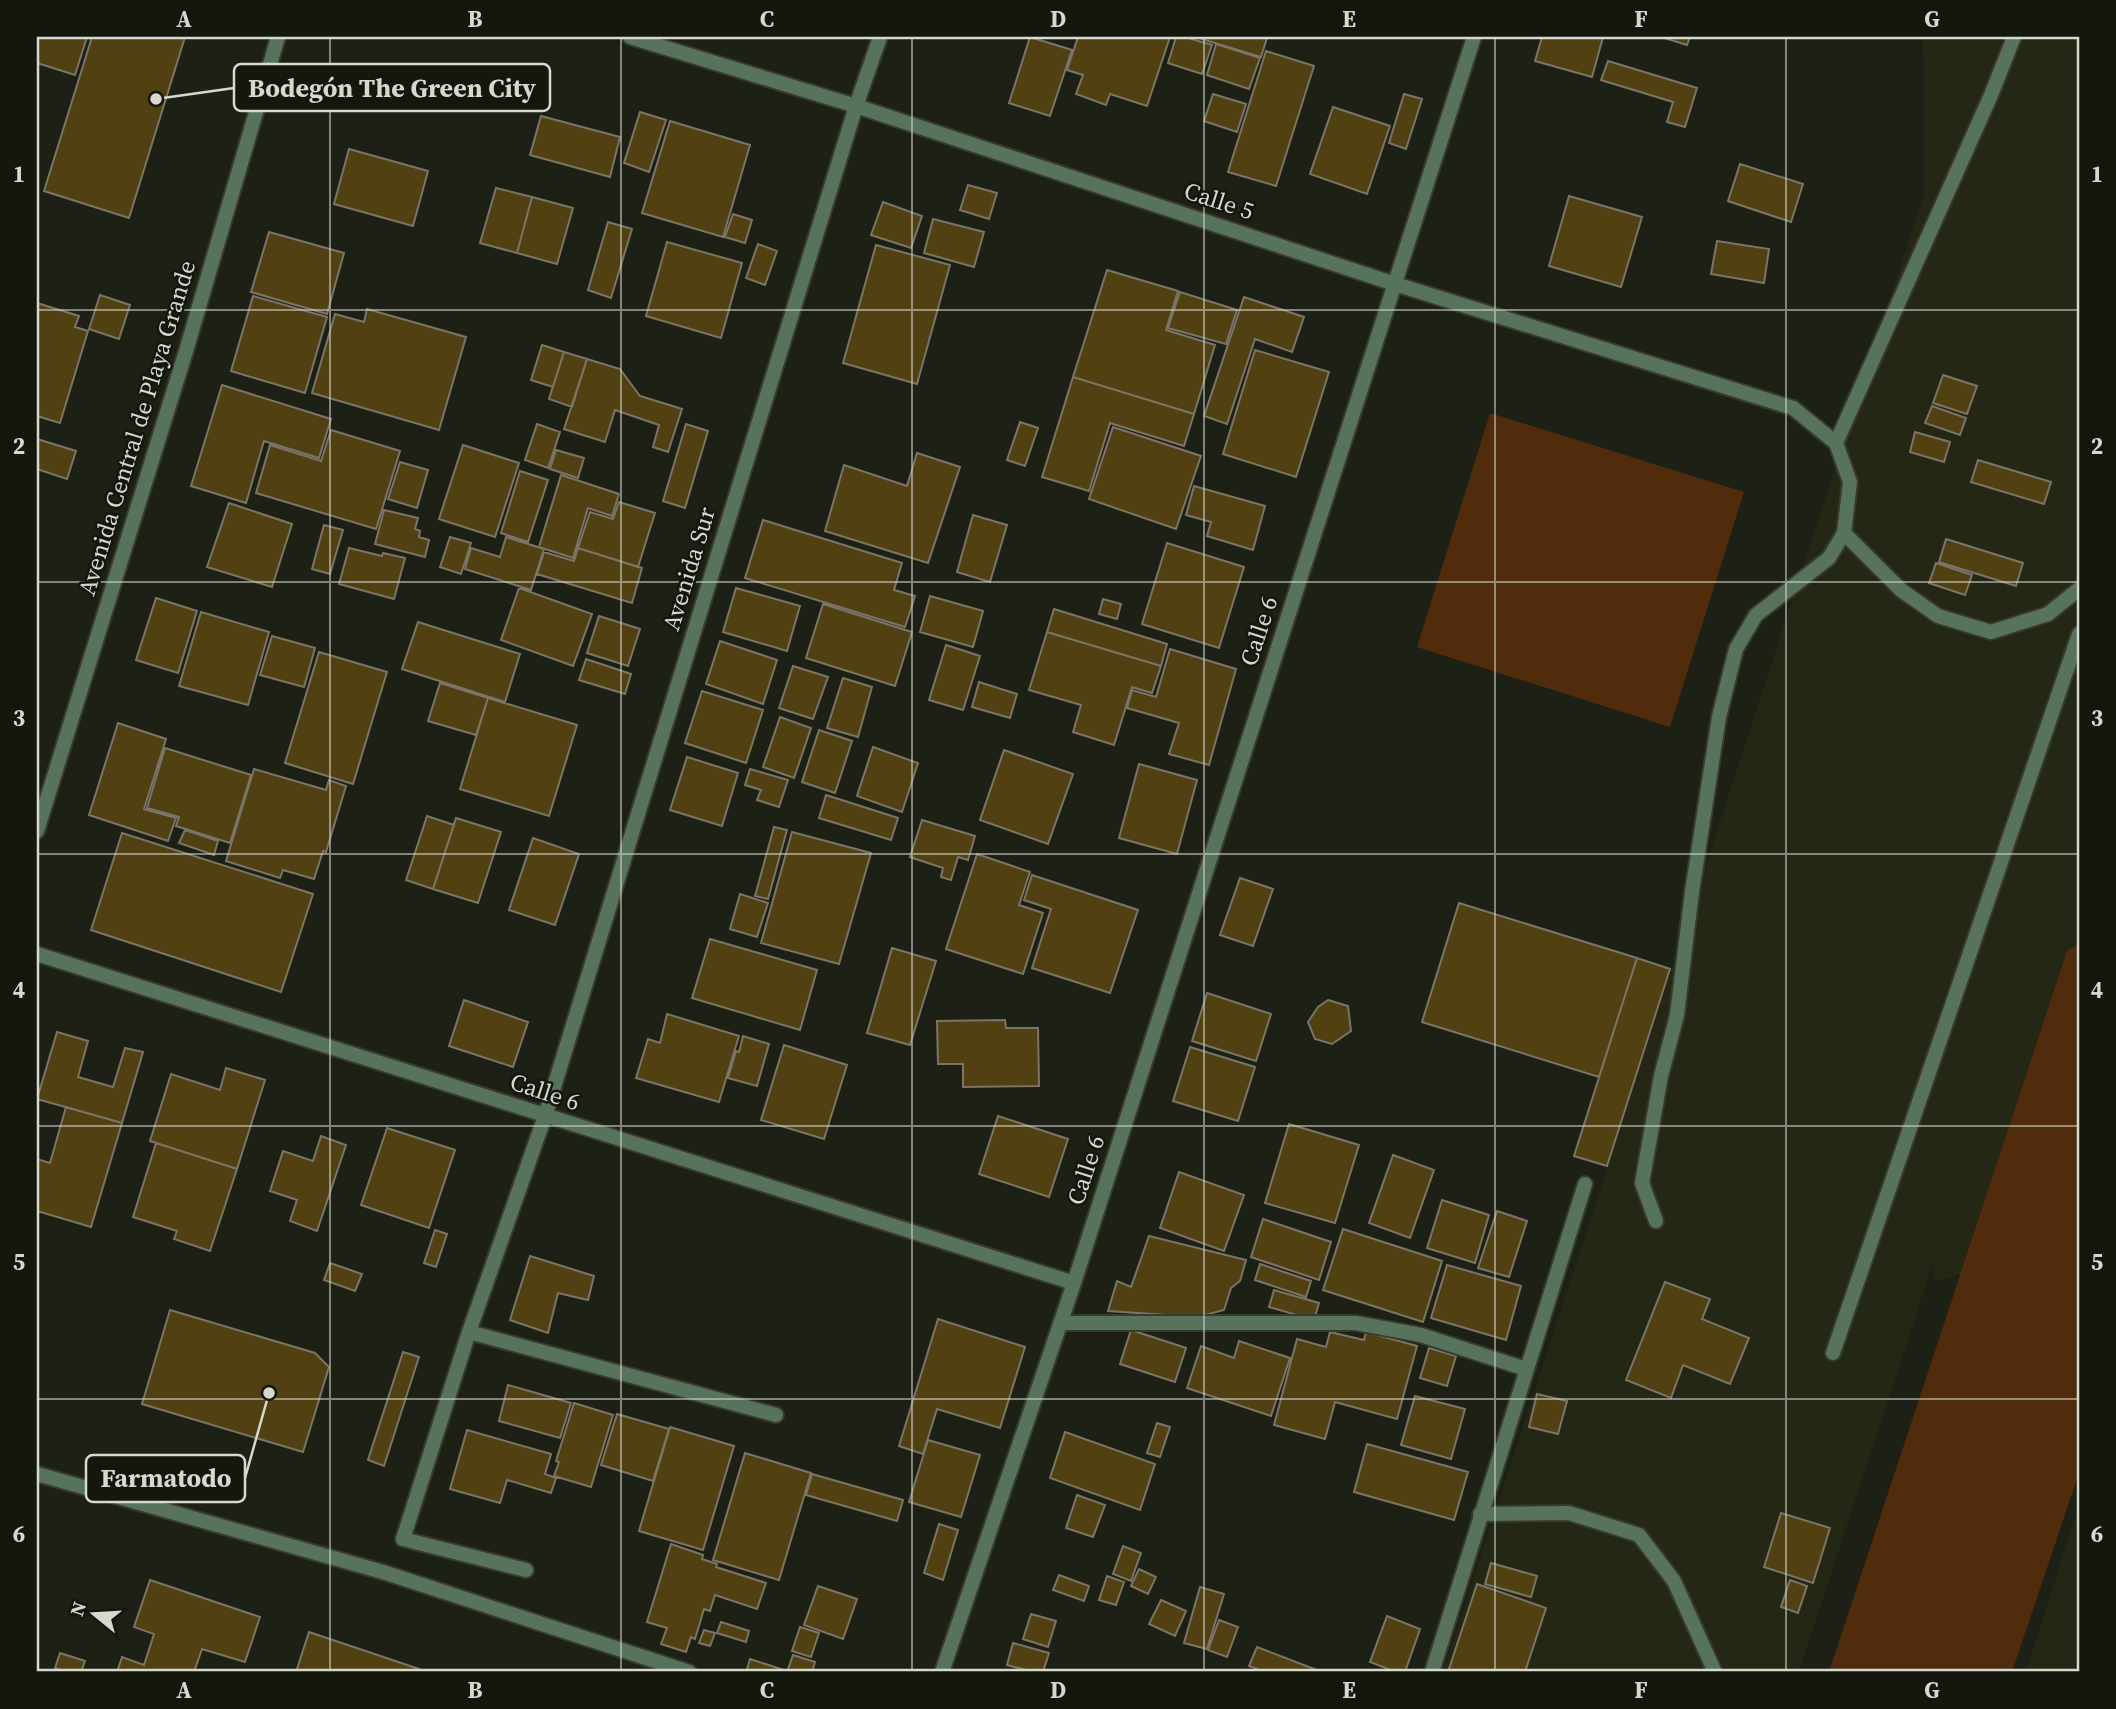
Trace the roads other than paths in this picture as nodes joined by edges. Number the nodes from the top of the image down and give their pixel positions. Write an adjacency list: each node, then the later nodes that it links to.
1 (278, 37): 12 (street, Avenida Central de Playa Grande)
2 (630, 37): 6 (street, Calle 5)
3 (880, 37): 6 (street, Avenida Sur)
4 (1474, 37): 7 (street, Calle 6)
5 (2014, 37): 8 (street)
6 (856, 106): 7 (street, Calle 5); 14 (street, Avenida Sur)
7 (1395, 284): 8 (street, Calle 5); 17 (street, Calle 6)
8 (1836, 443): 9 (street)
9 (1844, 533): 10 (street); 16 (street)
10 (2079, 589)
11 (2079, 634): 20 (street)
12 (37, 831)
13 (37, 954): 14 (street, Calle 6)
14 (545, 1116): 17 (street, Calle 6); 19 (street, Avenida Sur)
15 (1585, 1184): 21 (street)
16 (1656, 1221)
17 (1074, 1283): 18 (street)
18 (1060, 1323): 21 (street); 28 (street)
19 (469, 1332): 22 (street); 25 (street, Avenida Sur)
20 (1833, 1353)
21 (1526, 1369): 24 (street)
22 (776, 1415)
23 (37, 1474): 27 (street)
24 (1480, 1514): 26 (street); 29 (street)
25 (526, 1570)
26 (1714, 1670)
27 (689, 1672)
28 (942, 1672)
29 (1432, 1672)

